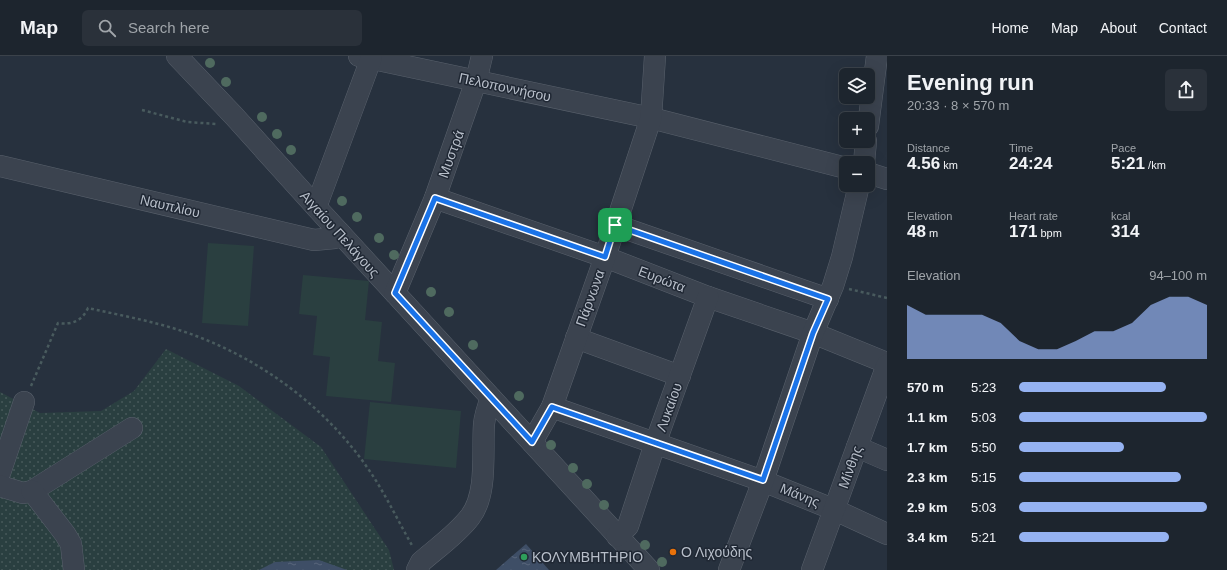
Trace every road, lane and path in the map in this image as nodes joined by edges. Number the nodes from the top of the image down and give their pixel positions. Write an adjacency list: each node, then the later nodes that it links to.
1 (177, 56): 10 (street, Αιγαίου Πελάγους)
2 (482, 56): 6 (street, Μυστρά)
3 (655, 56): 11 (street, Πάρνωνα)
4 (877, 56): 7 (street)
5 (365, 57): 6 (street, Πελοποννήσου); 18 (street)
6 (476, 81): 11 (street, Πελοποννήσου); 17 (street, Μυστρά)
7 (879, 96): 9 (street)
8 (142, 110): 10 (path)
9 (873, 112)
10 (234, 116): 18 (street, Αιγαίου Πελάγους)
11 (651, 118): 13 (street, Πελοποννήσου); 19 (street, Πάρνωνα)
12 (0, 166): 20 (street, Ναυπλίου)
13 (839, 166)
14 (875, 176): 15 (street)
15 (887, 179)
16 (857, 192): 23 (street)
17 (435, 198): 21 (street, Ευρώτα); 22 (street, Μυστρά)
18 (316, 208): 20 (street, Αιγαίου Πελάγους)
19 (615, 225): 21 (street, Πάρνωνα); 23 (street)
20 (340, 233): 22 (street, Αιγαίου Πελάγους)
21 (605, 257): 24 (street, Ευρώτα); 27 (street, Πάρνωνα)
22 (395, 293): 30 (street, Αιγαίου Πελάγους)
23 (830, 293): 25 (path); 26 (street)
24 (708, 298): 26 (street, Ευρώτα); 29 (street, Λυκαίου)
25 (887, 298)
26 (813, 333): 28 (street, Ευρώτα); 39 (street)
27 (576, 338): 29 (street); 32 (street, Πάρνωνα)
28 (887, 364): 36 (street, Μίνθης)
29 (680, 376): 35 (street, Λυκαίου)
30 (491, 398): 34 (street, Αιγαίου Πελάγους); 45 (street)
31 (24, 402): 38 (street); 45 (path)
32 (552, 407): 34 (street, Πάρνωνα); 35 (street, Μάνης)
33 (132, 428): 41 (street)
34 (532, 442): 44 (street, Αιγαίου Πελάγους)
35 (655, 444): 39 (street, Μάνης); 44 (street, Λυκαίου)
36 (857, 447): 37 (street); 42 (street, Μίνθης)
37 (887, 460)
38 (0, 473)
39 (763, 480): 42 (street, Μάνης); 48 (street)
40 (0, 486): 41 (street)
41 (32, 492): 46 (street)
42 (835, 510): 43 (street, Μάνης); 49 (street, Μίνθης)
43 (887, 534)
44 (617, 536): 47 (street, Αιγαίου Πελάγους)
45 (419, 566)
46 (74, 570)
47 (649, 570)
48 (729, 570)
49 (812, 570)

